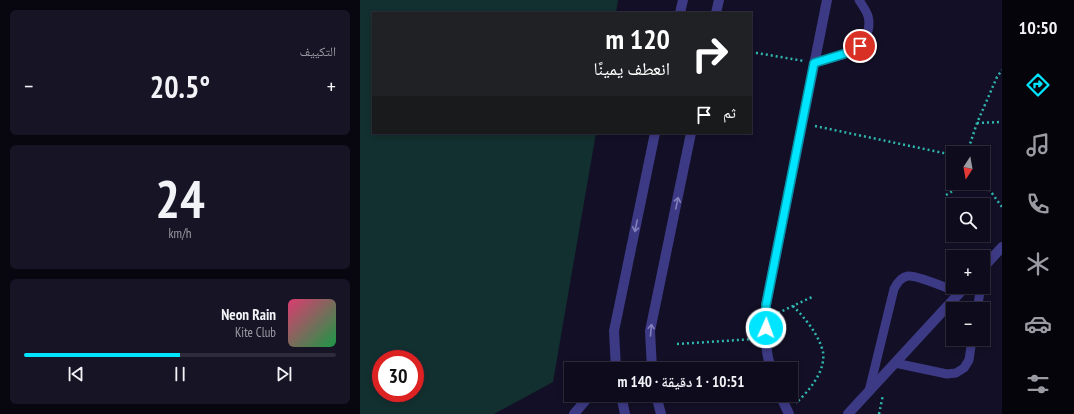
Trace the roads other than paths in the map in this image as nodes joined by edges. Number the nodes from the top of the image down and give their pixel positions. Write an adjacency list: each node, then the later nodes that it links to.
1 (683, 0): 5 (street)
2 (719, 0): 6 (street)
3 (827, 0): 7 (street)
4 (859, 0): 7 (lane)
5 (680, 12)
6 (716, 12)
7 (814, 63): 17 (street)
8 (655, 134): 15 (street, one-way to 15)
9 (691, 134): 16 (street, one-way to 9)
10 (1002, 247): 11 (street)
11 (990, 260)
12 (946, 285): 19 (lane)
13 (959, 294): 18 (street)
14 (971, 346): 18 (lane)
15 (616, 362)
16 (652, 362)
17 (769, 362)
18 (895, 363): 19 (street)
19 (869, 391): 28 (street)
20 (584, 402): 25 (street)
21 (622, 402): 26 (street)
22 (658, 402): 27 (street)
23 (783, 402): 24 (street)
24 (788, 412)
25 (574, 414)
26 (625, 414)
27 (661, 414)
28 (848, 414)

